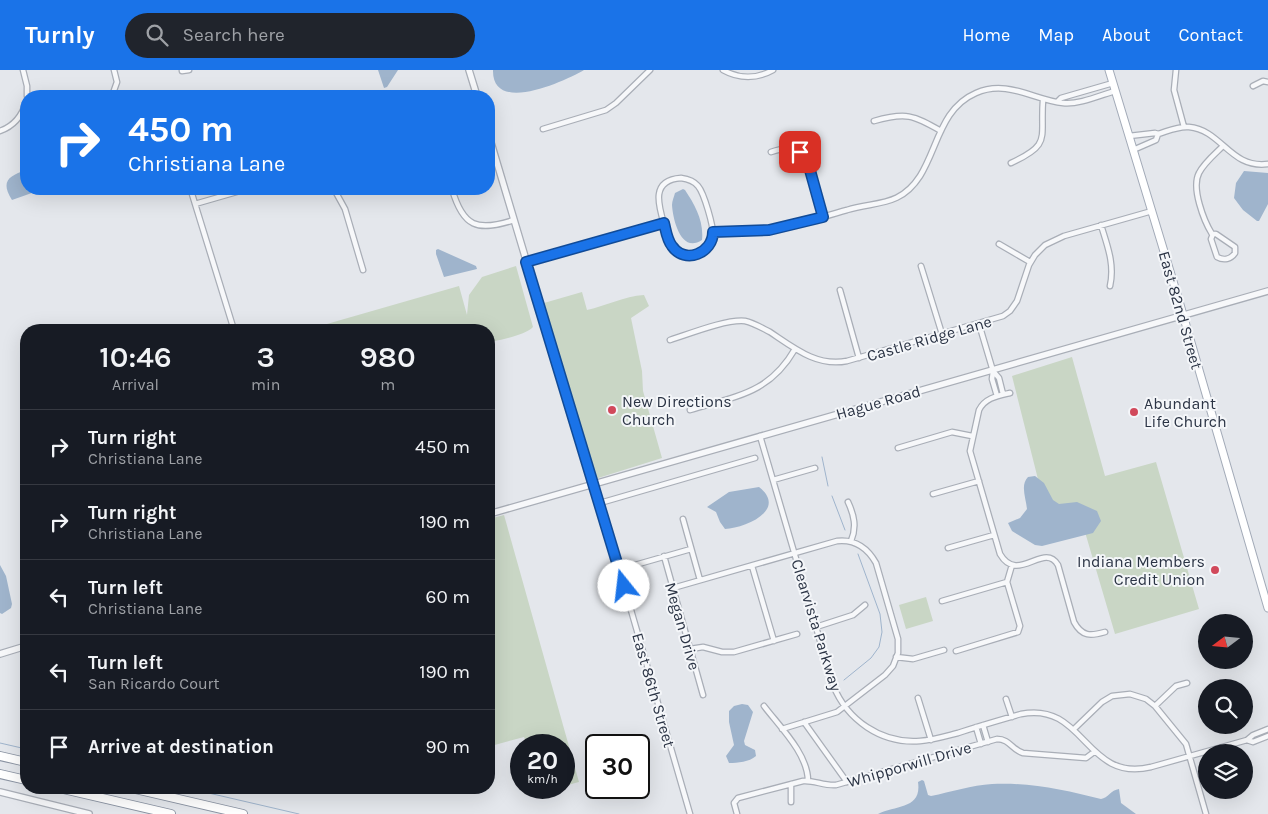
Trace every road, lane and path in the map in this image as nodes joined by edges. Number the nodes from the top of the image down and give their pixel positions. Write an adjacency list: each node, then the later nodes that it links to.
1 (23, 70): 14 (street)
2 (114, 70): 15 (street)
3 (182, 70): 4 (street)
4 (190, 70)
5 (469, 70): 16 (street)
6 (650, 70): 22 (street)
7 (723, 70): 8 (street)
8 (773, 70)
9 (1109, 70): 13 (main road, East 82nd Street)
10 (1176, 70): 21 (street)
11 (1268, 82): 12 (street)
12 (1253, 86)
13 (1114, 87): 18 (street); 18 (street); 26 (main road, East 82nd Street)
14 (27, 90)
15 (115, 90)
16 (475, 90)
17 (1044, 100): 18 (street); 24 (street); 31 (street)
18 (1058, 101)
19 (20, 116): 23 (street)
20 (874, 121): 24 (street)
21 (1184, 127): 25 (street); 27 (street)
22 (542, 129)
23 (0, 131)
24 (941, 131): 39 (street)
25 (1158, 134): 26 (street); 28 (street)
26 (1128, 136): 28 (main road, East 82nd Street)
27 (1222, 146): 32 (street); 44 (street)
28 (1133, 150): 38 (main road, East 82nd Street)
29 (771, 152): 39 (street)
30 (495, 156): 40 (street, East 86th Street)
31 (1011, 164)
32 (1268, 164)
33 (192, 195): 37 (street)
34 (226, 195): 37 (street)
35 (337, 195): 49 (street)
36 (454, 195): 40 (street)
37 (195, 204): 54 (street)
38 (1152, 211): 42 (street, Castle Ridge Lane); 53 (main road, East 82nd Street)
39 (823, 217): 43 (street)
40 (514, 220): 46 (street, East 86th Street)
41 (664, 223): 43 (street); 43 (street); 46 (street)
42 (1101, 225): 47 (street, Castle Ridge Lane); 50 (street)
43 (713, 232)
44 (1212, 234): 44 (street)
45 (999, 244): 47 (street)
46 (526, 262): 72 (street, East 86th Street)
47 (1030, 262): 55 (street, Castle Ridge Lane)
48 (921, 266): 56 (street)
49 (364, 270)
50 (1110, 286)
51 (840, 290): 59 (street)
52 (1268, 291): 53 (street, Hague Road)
53 (1183, 316): 60 (street, Hague Road); 92 (main road, East 82nd Street)
54 (232, 324)
55 (979, 324): 56 (street, Castle Ridge Lane); 60 (street)
56 (942, 334): 59 (street, Castle Ridge Lane)
57 (670, 340): 58 (street, Castle Ridge Lane)
58 (795, 349): 59 (street, Castle Ridge Lane); 64 (street)
59 (859, 358)
60 (993, 371): 62 (street); 63 (street); 65 (street, Hague Road)
61 (1010, 393): 62 (street)
62 (1004, 394): 63 (street)
63 (997, 396): 66 (street)
64 (690, 410)
65 (760, 436): 70 (street, Clearvista Parkway); 72 (street, Hague Road)
66 (972, 436): 67 (street); 71 (street)
67 (898, 448)
68 (755, 458): 75 (street)
69 (815, 468): 70 (street)
70 (773, 480): 82 (street, Clearvista Parkway)
71 (979, 481): 73 (street); 78 (street)
72 (593, 484): 75 (street, East 86th Street); 76 (street, Hague Road)
73 (933, 494)
74 (848, 502): 79 (street)
75 (600, 503): 138 (street, East 86th Street)
76 (495, 512)
77 (683, 519): 81 (street)
78 (994, 536): 80 (street); 85 (street)
79 (851, 541): 82 (street); 102 (street)
80 (948, 548)
81 (691, 549): 83 (street); 87 (street)
82 (795, 554): 86 (street); 93 (street, Clearvista Parkway)
83 (664, 556): 84 (street); 89 (street, Megan Drive)
84 (635, 565)
85 (1012, 565): 88 (street); 94 (street)
86 (752, 566): 87 (street); 96 (street)
87 (700, 580): 89 (street)
88 (1007, 582): 90 (street); 100 (street)
89 (673, 588): 98 (street, Megan Drive)
90 (942, 601)
91 (866, 605): 93 (street)
92 (1268, 608)
93 (816, 626): 108 (street, Clearvista Parkway)
94 (1105, 632)
95 (798, 634): 96 (street)
96 (774, 641): 98 (street)
97 (20, 648): 101 (street)
98 (690, 648): 104 (street, Megan Drive)
99 (944, 650): 102 (street)
100 (956, 651)
101 (0, 654)
102 (896, 657): 108 (street)
103 (1187, 683): 109 (street)
104 (703, 695)
105 (918, 698): 118 (street)
106 (1006, 699): 110 (street)
107 (764, 706): 115 (street)
108 (844, 706): 111 (street); 118 (street, Clearvista Parkway)
109 (1155, 706): 114 (street); 124 (street)
110 (1012, 717): 112 (street, Clearvista Parkway); 114 (street, Clearvista Parkway)
111 (804, 722): 115 (street); 129 (street)
112 (984, 725): 113 (street, Clearvista Parkway); 120 (street)
113 (976, 727): 118 (street, Clearvista Parkway); 121 (street)
114 (1074, 728): 122 (street, Clearvista Parkway)
115 (782, 729): 128 (street)
116 (1268, 729): 119 (street, Clearvista Parkway)
117 (1268, 736): 119 (street, Clearvista Parkway)
118 (931, 740)
119 (1247, 740): 124 (street, Clearvista Parkway)
120 (988, 742): 121 (street, Whipporwill Drive); 122 (street, Whipporwill Drive)
121 (981, 744): 129 (street, Whipporwill Drive)
122 (1094, 752): 124 (street, Clearvista Parkway)
123 (0, 756): 125 (highway)
124 (1190, 756): 140 (street)
125 (20, 761)
126 (0, 774): 127 (highway)
127 (20, 779)
128 (808, 780): 129 (street, Whipporwill Drive); 130 (street, Whipporwill Drive)
129 (847, 782)
130 (791, 784): 134 (street); 139 (street, Whipporwill Drive)
131 (0, 792): 135 (street)
132 (84, 794): 136 (highway)
133 (157, 794): 137 (highway)
134 (791, 802)
135 (89, 814)
136 (171, 814)
137 (242, 814)
138 (690, 814)
139 (737, 814)
140 (1206, 814)

